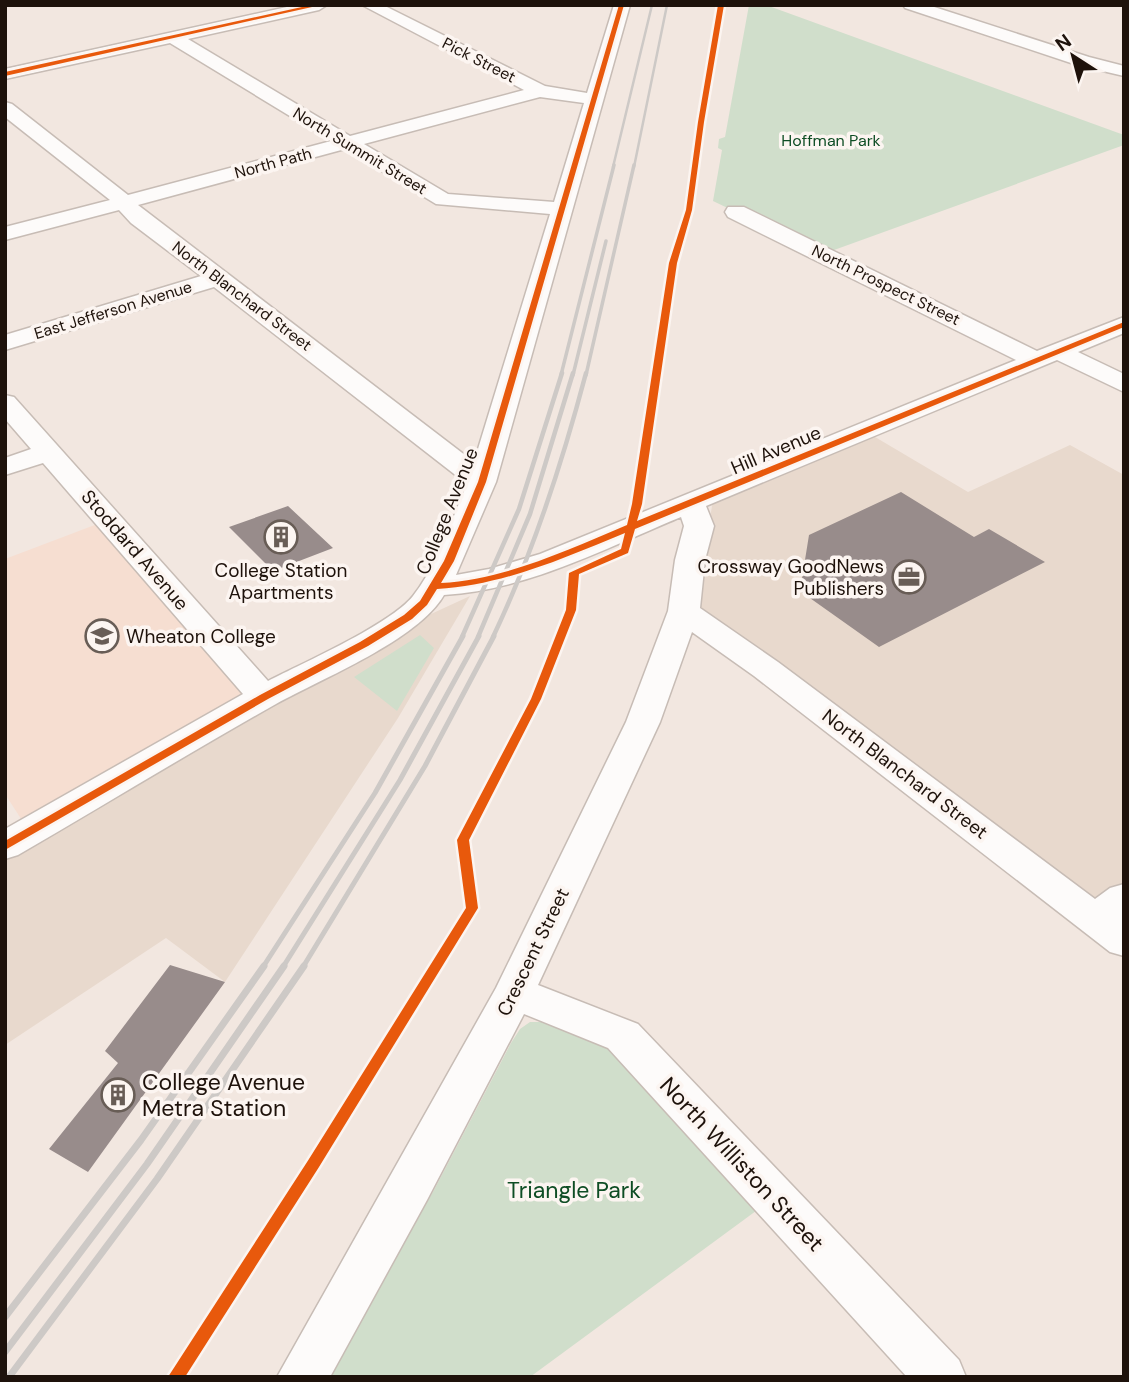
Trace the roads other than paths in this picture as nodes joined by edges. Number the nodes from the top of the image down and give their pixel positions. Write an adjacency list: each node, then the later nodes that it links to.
1 (319, 5): 5 (street)
2 (370, 5): 8 (street, Pick Street)
3 (622, 5): 9 (street, College Avenue)
4 (911, 5): 6 (street)
5 (173, 37): 7 (street); 11 (street, North Summit Street)
6 (1124, 71)
7 (5, 74)
8 (540, 91): 9 (street, Pick Street); 11 (street, North Path)
9 (593, 99): 13 (street, College Avenue)
10 (5, 107): 12 (street, North Blanchard Street)
11 (347, 143): 12 (street, North Path); 13 (street, North Summit Street)
12 (124, 203): 15 (street, North Path); 16 (street, North Blanchard Street)
13 (564, 209): 24 (street, College Avenue)
14 (736, 212): 19 (street, North Prospect Street)
15 (5, 234)
16 (220, 278): 18 (street, East Jefferson Avenue); 24 (street, North Blanchard Street)
17 (1124, 324): 19 (street, Hill Avenue)
18 (5, 343)
19 (1047, 356): 20 (street, North Prospect Street); 25 (street, Hill Avenue)
20 (1124, 384)
21 (5, 403): 22 (street, Stoddard Avenue)
22 (50, 452): 23 (street); 28 (street, Stoddard Avenue)
23 (5, 467)
24 (482, 482): 26 (street, College Avenue)
25 (691, 504): 26 (street, Hill Avenue); 27 (street, Crescent Street)
26 (436, 586): 28 (street, College Avenue)
27 (684, 611): 30 (street, North Blanchard Street); 31 (street, Crescent Street)
28 (264, 697): 29 (street, College Avenue)
29 (5, 846)
30 (1114, 920)
31 (514, 993): 32 (street, Crescent Street); 33 (street, North Williston Street)
32 (302, 1377)
33 (941, 1377)

